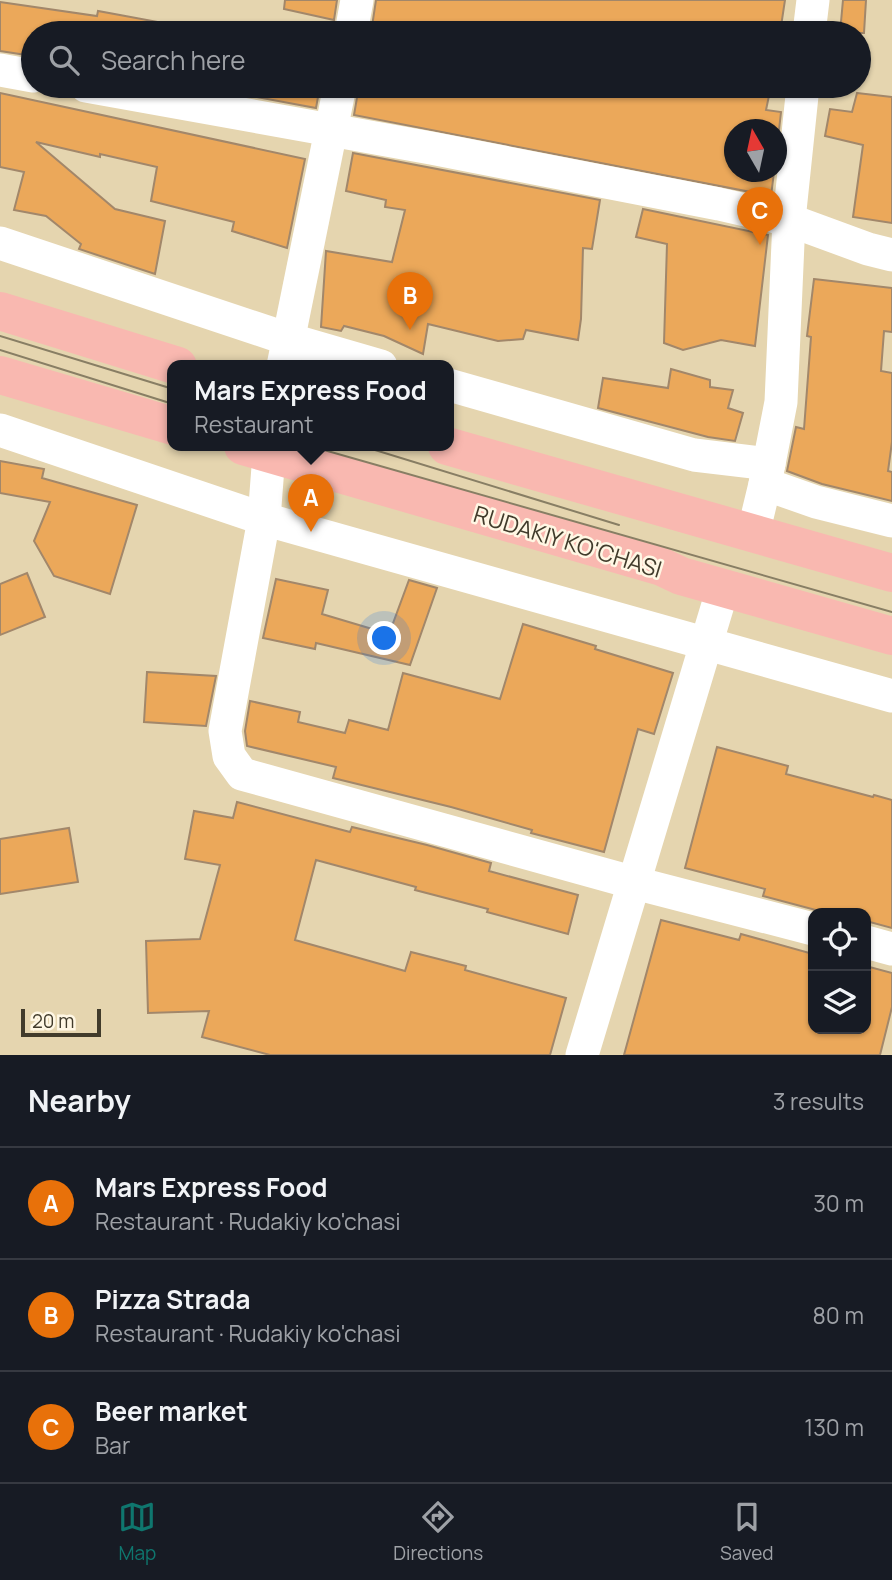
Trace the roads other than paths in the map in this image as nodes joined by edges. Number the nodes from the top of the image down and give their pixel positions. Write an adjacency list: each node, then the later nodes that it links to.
1 (357, 0): 3 (street)
2 (813, 0): 4 (street)
3 (353, 21)
4 (810, 21)
5 (0, 70): 6 (street)
6 (21, 74)
7 (151, 98): 10 (street)
8 (338, 98): 10 (street)
9 (802, 98): 11 (street)
10 (331, 131): 11 (street); 15 (street)
11 (789, 220): 13 (street); 25 (street)
12 (0, 243): 15 (street)
13 (892, 255)
14 (0, 311): 17 (main road)
15 (286, 353): 16 (street)
16 (338, 360)
17 (167, 363)
18 (0, 375): 20 (main road)
19 (454, 386): 25 (street)
20 (167, 424)
21 (0, 430): 26 (street)
22 (454, 448): 28 (main road)
23 (256, 451): 26 (street)
24 (259, 451): 30 (main road, RUDAKIY KO'CHASI)
25 (767, 474): 27 (street); 28 (street)
26 (264, 519): 32 (street); 34 (street)
27 (892, 521)
28 (752, 534): 29 (main road); 30 (main road)
29 (892, 573)
30 (723, 588): 31 (main road, RUDAKIY KO'CHASI); 32 (street)
31 (892, 636)
32 (706, 643): 33 (street); 34 (street)
33 (892, 696)
34 (635, 883): 35 (street); 38 (street)
35 (808, 928)
36 (871, 943): 37 (street)
37 (892, 949)
38 (582, 1055)

